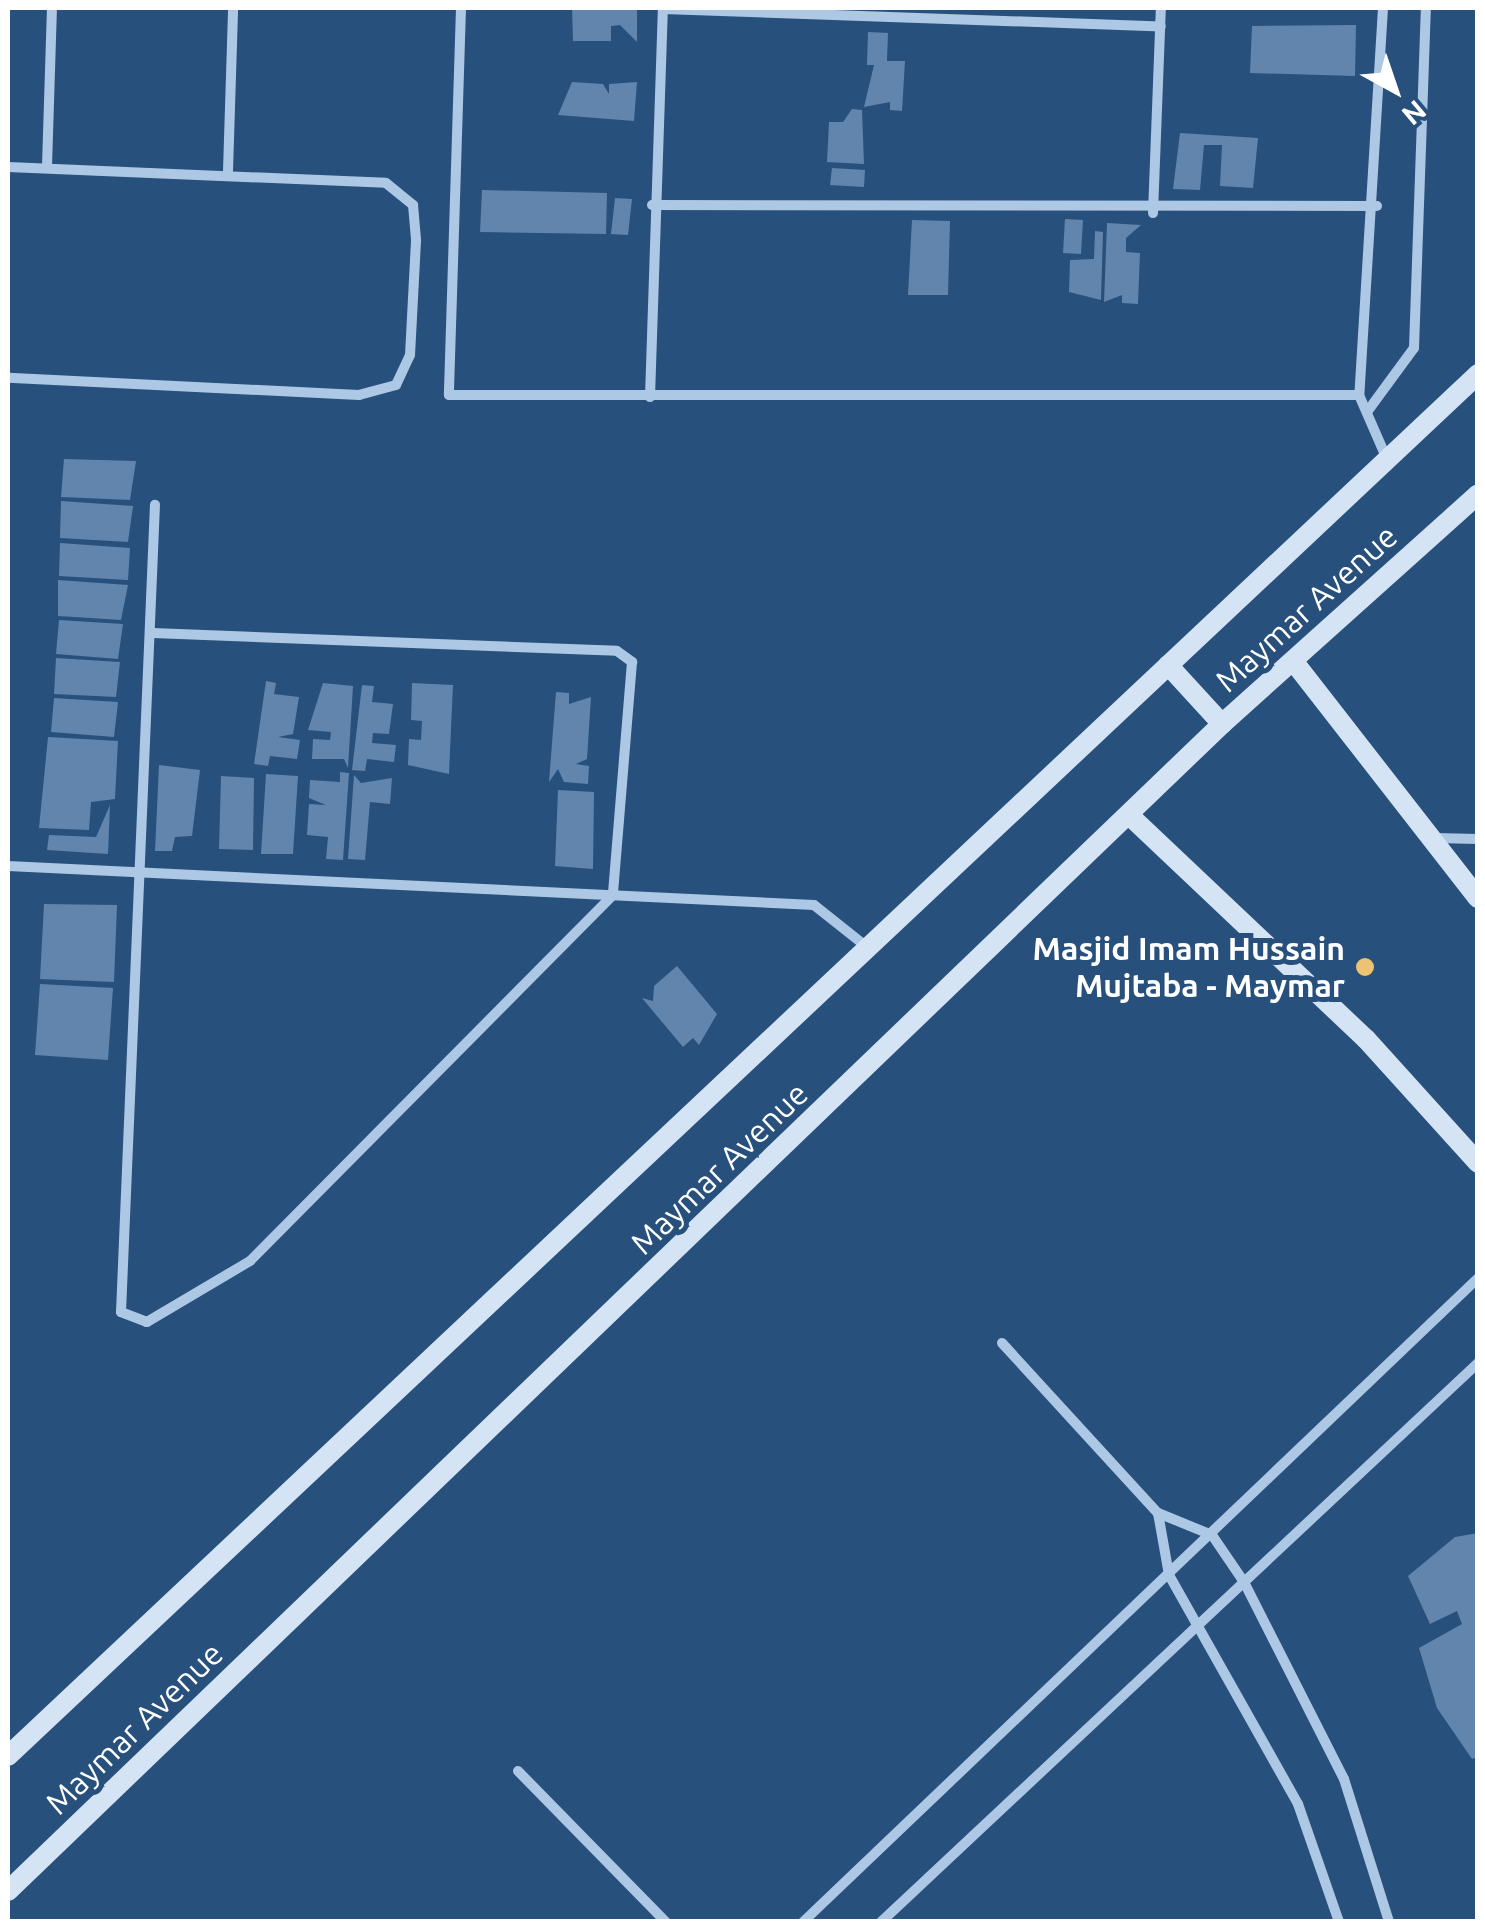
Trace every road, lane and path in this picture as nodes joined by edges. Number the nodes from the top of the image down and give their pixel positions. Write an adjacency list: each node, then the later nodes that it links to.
1 (52, 8): 10 (street)
2 (233, 8): 11 (street)
3 (461, 8): 18 (street)
4 (663, 8): 8 (street); 12 (street)
5 (1162, 8): 8 (street)
6 (1383, 8): 13 (street)
7 (1426, 8): 19 (street)
8 (1160, 26): 14 (street)
9 (8, 166): 10 (street)
10 (47, 166): 11 (street)
11 (228, 171): 16 (street)
12 (652, 204): 14 (street); 18 (street)
13 (1377, 206): 14 (street); 17 (street)
14 (1153, 213)
15 (1478, 374): 20 (main road, Maymar Avenue)
16 (8, 378)
17 (1360, 396): 18 (street); 19 (street)
18 (650, 397)
19 (1367, 412): 20 (street)
20 (1386, 460): 25 (main road, Maymar Avenue)
21 (1478, 494): 24 (main road, Maymar Avenue)
22 (155, 505): 23 (street)
23 (153, 634): 31 (street); 32 (street)
24 (1294, 662): 26 (main road, Maymar Avenue); 28 (main road)
25 (1168, 666): 26 (main road); 34 (main road, Maymar Avenue)
26 (1222, 724): 27 (main road, Maymar Avenue)
27 (1130, 815): 35 (main road); 46 (main road, Maymar Avenue)
28 (1429, 838): 29 (street); 33 (main road)
29 (1478, 839)
30 (8, 866): 31 (street)
31 (145, 872): 32 (street); 32 (street)
32 (613, 896): 34 (street)
33 (1478, 898)
34 (873, 952): 44 (main road, Maymar Avenue)
35 (1478, 1163)
36 (1478, 1278): 40 (street)
37 (1002, 1343): 39 (street)
38 (1478, 1363): 42 (street)
39 (1158, 1512): 40 (street); 41 (street)
40 (1212, 1535): 41 (street); 42 (street)
41 (1169, 1575): 43 (street); 48 (street)
42 (1244, 1582): 43 (street); 51 (street)
43 (1201, 1622): 49 (street); 50 (street)
44 (8, 1756)
45 (518, 1771): 47 (street)
46 (8, 1891)
47 (666, 1922)
48 (802, 1922)
49 (881, 1922)
50 (1339, 1922)
51 (1389, 1922)

